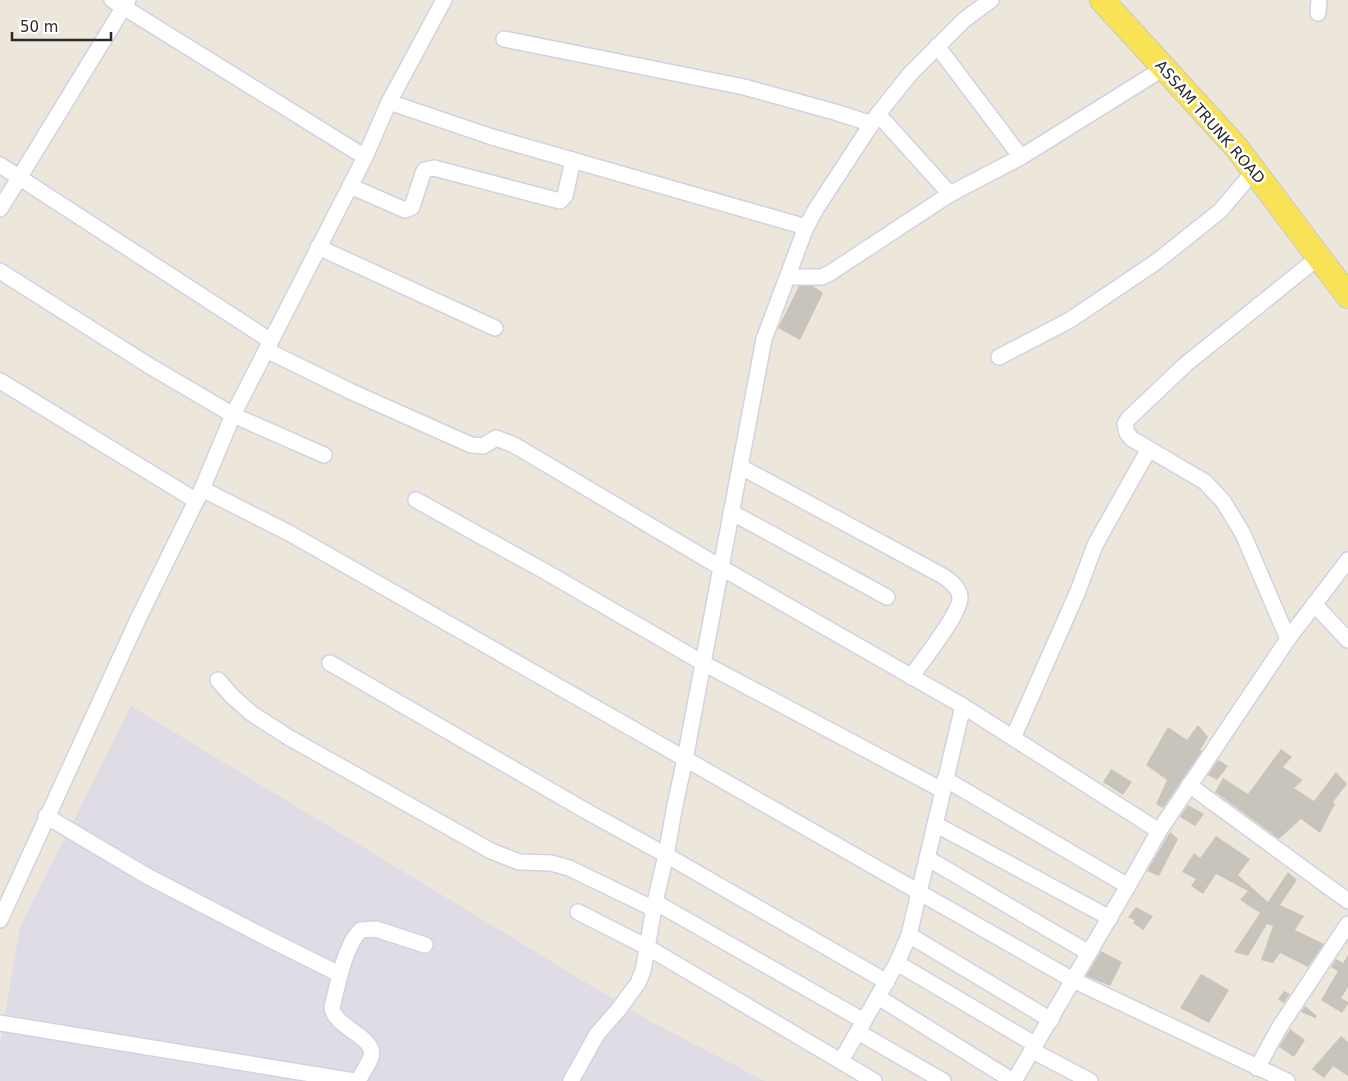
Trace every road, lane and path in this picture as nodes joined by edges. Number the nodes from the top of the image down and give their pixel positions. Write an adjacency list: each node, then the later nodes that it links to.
1 (444, 0): 8 (street)
2 (991, 0): 6 (street)
3 (1102, 0): 7 (main road, ASSAM TRUNK ROAD)
4 (121, 2): 10 (street); 15 (street)
5 (504, 39): 9 (street)
6 (937, 46): 9 (street); 11 (street)
7 (1164, 68): 11 (street); 14 (main road, ASSAM TRUNK ROAD)
8 (389, 102): 10 (street); 12 (street)
9 (875, 119): 17 (street); 19 (street)
10 (365, 157): 16 (street)
11 (1021, 157): 17 (street)
12 (573, 160): 16 (street); 19 (street)
13 (0, 165): 15 (street)
14 (1254, 171): 21 (main road, ASSAM TRUNK ROAD); 27 (street)
15 (20, 178): 18 (street); 26 (street)
16 (350, 186): 20 (street)
17 (950, 194): 23 (street)
18 (0, 209)
19 (806, 227): 23 (street)
20 (318, 247): 25 (street); 26 (street)
21 (1319, 257): 24 (main road, ASSAM TRUNK ROAD); 30 (street)
22 (0, 271): 29 (street)
23 (787, 276): 32 (street)
24 (1348, 296)
25 (495, 328)
26 (269, 345): 29 (street); 37 (street)
27 (999, 357)
28 (0, 381): 33 (street)
29 (233, 415): 31 (street); 33 (street)
30 (1149, 449): 40 (street); 47 (street)
31 (324, 455)
32 (740, 467): 35 (street); 44 (street)
33 (199, 494): 48 (street); 51 (street)
34 (416, 500): 42 (street)
35 (731, 512): 37 (street); 38 (street)
36 (1348, 560): 39 (street)
37 (720, 567): 42 (street); 44 (street)
38 (887, 597)
39 (1314, 604): 40 (street); 41 (street)
40 (1288, 639): 50 (street)
41 (1348, 640)
42 (703, 663): 48 (street); 49 (street)
43 (330, 664): 54 (street)
44 (911, 677): 46 (street)
45 (218, 680): 59 (street)
46 (963, 706): 47 (street); 49 (street)
47 (1013, 738): 53 (street)
48 (685, 759): 54 (street); 57 (street)
49 (943, 784): 52 (street); 56 (street)
50 (1189, 785): 53 (street); 58 (street)
51 (46, 816): 62 (street); 69 (street)
52 (934, 824): 55 (street); 61 (street)
53 (1159, 831): 56 (street)
54 (666, 854): 59 (street); 71 (street)
55 (927, 858): 57 (street); 67 (street)
56 (1128, 886): 61 (street)
57 (919, 893): 64 (street); 70 (street)
58 (1348, 901)
59 (654, 906): 66 (street); 75 (street)
60 (578, 912): 66 (street)
61 (1110, 918): 67 (street)
62 (0, 920)
63 (1348, 924): 78 (street)
64 (908, 935): 68 (street); 73 (street)
65 (425, 945): 69 (street)
66 (647, 947): 77 (street); 82 (street)
67 (1089, 953): 70 (street)
68 (897, 963): 71 (street); 76 (street)
69 (339, 974): 81 (street)
70 (1073, 980): 73 (street); 78 (street)
71 (887, 982): 72 (street)
72 (878, 997): 75 (street); 85 (street)
73 (1051, 1020): 76 (street)
74 (0, 1023): 79 (street)
75 (861, 1026): 77 (street); 84 (street)
76 (1034, 1048): 85 (street); 86 (street)
77 (841, 1061): 83 (street)
78 (1256, 1068): 87 (street)
79 (316, 1078): 80 (street)
80 (354, 1081)
81 (358, 1081)
82 (571, 1081)
83 (874, 1081)
84 (943, 1081)
85 (1013, 1081)
86 (1090, 1081)
87 (1287, 1081)

